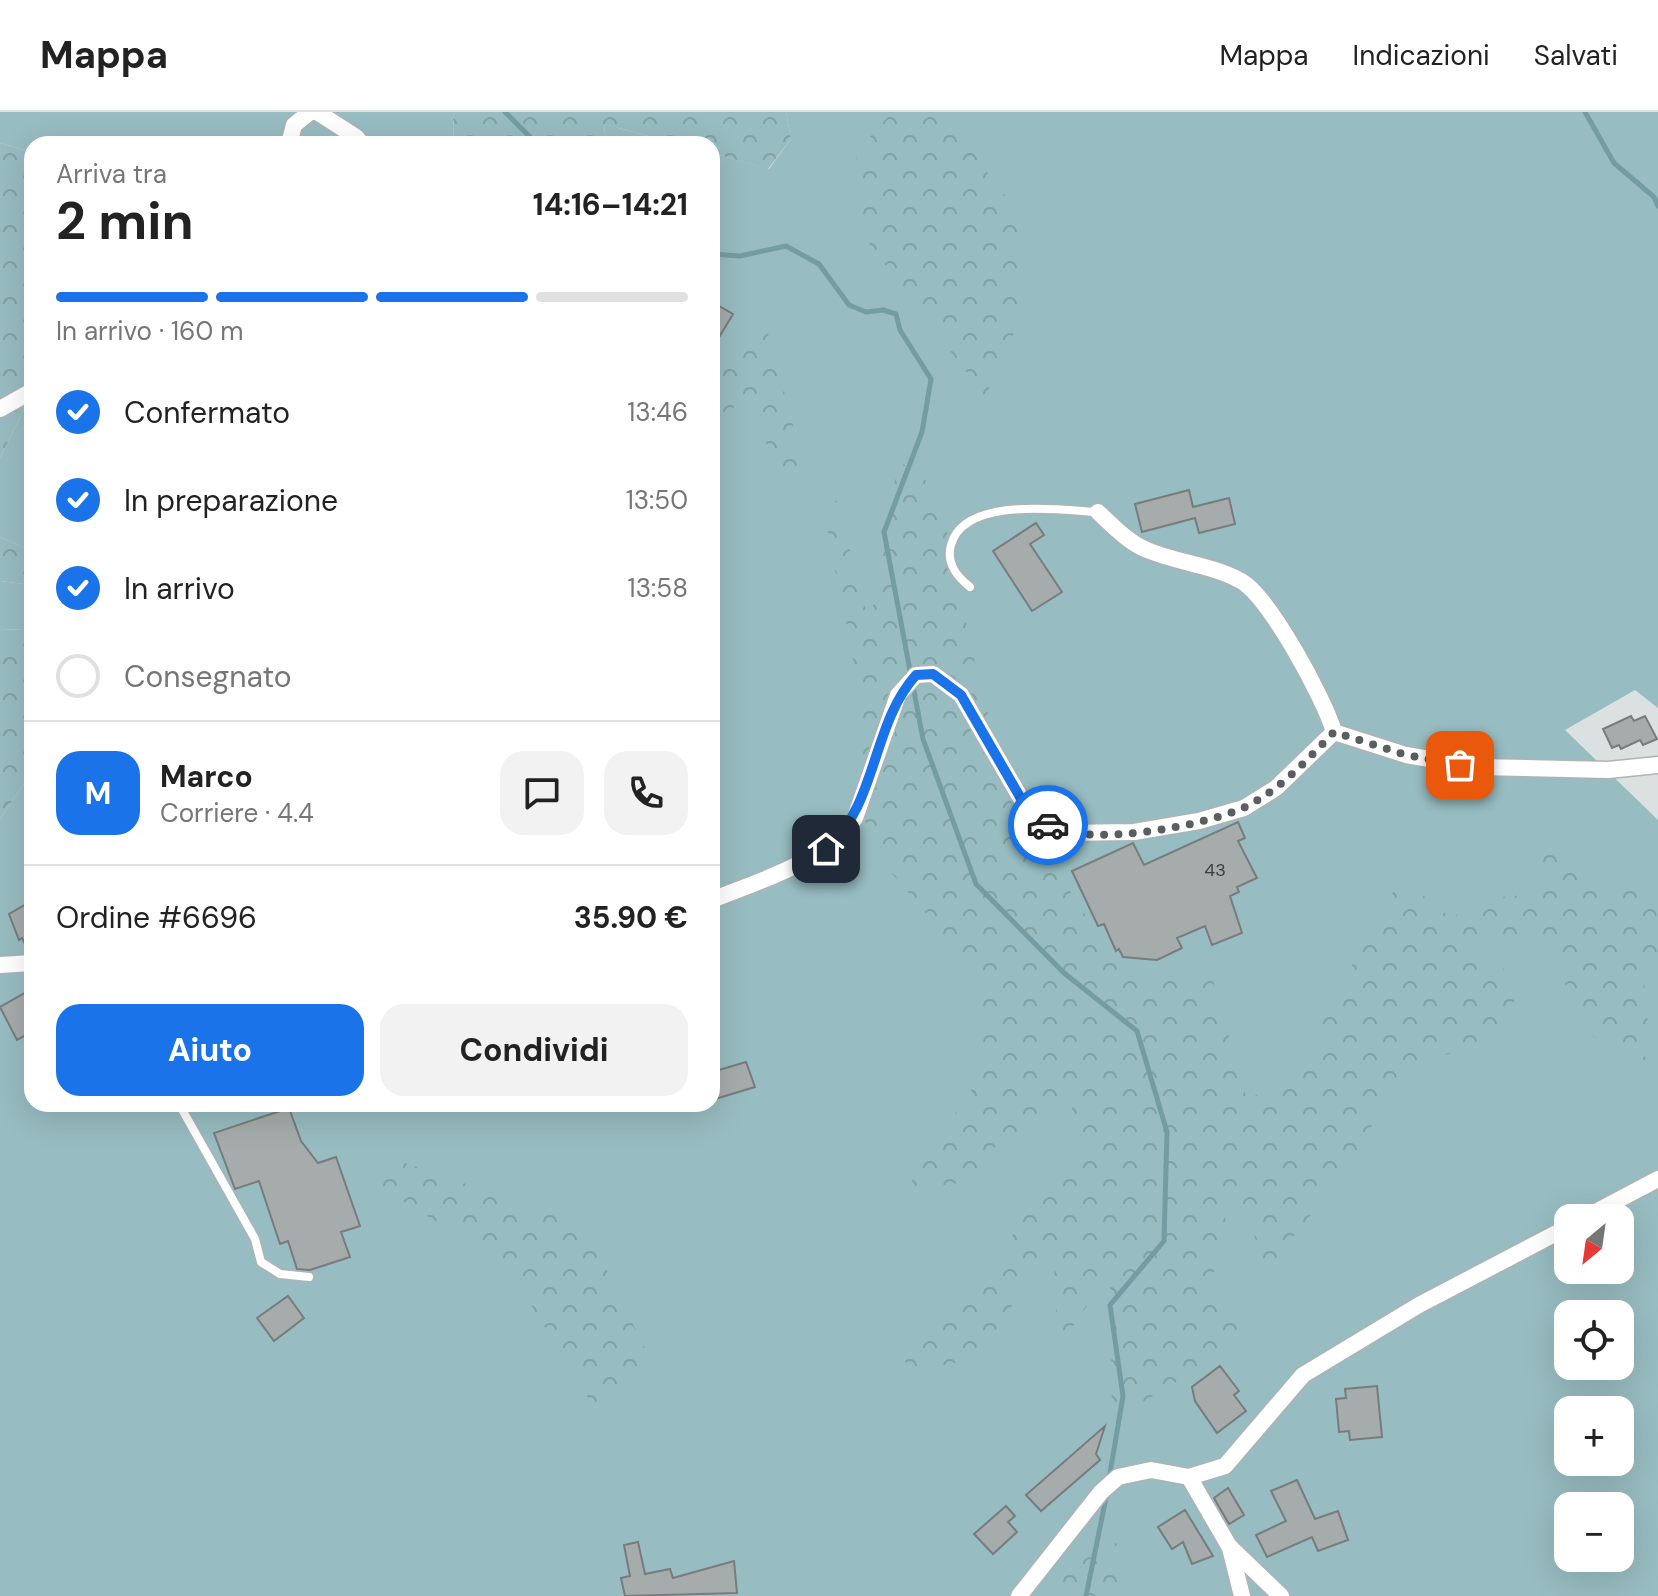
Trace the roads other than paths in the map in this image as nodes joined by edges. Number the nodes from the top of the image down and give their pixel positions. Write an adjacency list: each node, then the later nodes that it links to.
1 (310, 112): 3 (street)
2 (317, 112): 4 (street)
3 (291, 136)
4 (351, 136)
5 (24, 396): 6 (street)
6 (0, 409)
7 (1098, 512): 8 (lane); 9 (street)
8 (970, 587)
9 (1334, 732): 10 (street); 11 (street)
10 (1658, 765)
11 (720, 896)
12 (24, 964): 13 (street)
13 (0, 965)
14 (184, 1112): 18 (lane)
15 (1658, 1179): 16 (street)
16 (1611, 1204)
17 (1554, 1234): 19 (street)
18 (309, 1277)
19 (1189, 1477): 20 (street); 21 (street)
20 (1229, 1546): 22 (street); 23 (street)
21 (1019, 1596)
22 (1242, 1596)
23 (1281, 1596)

